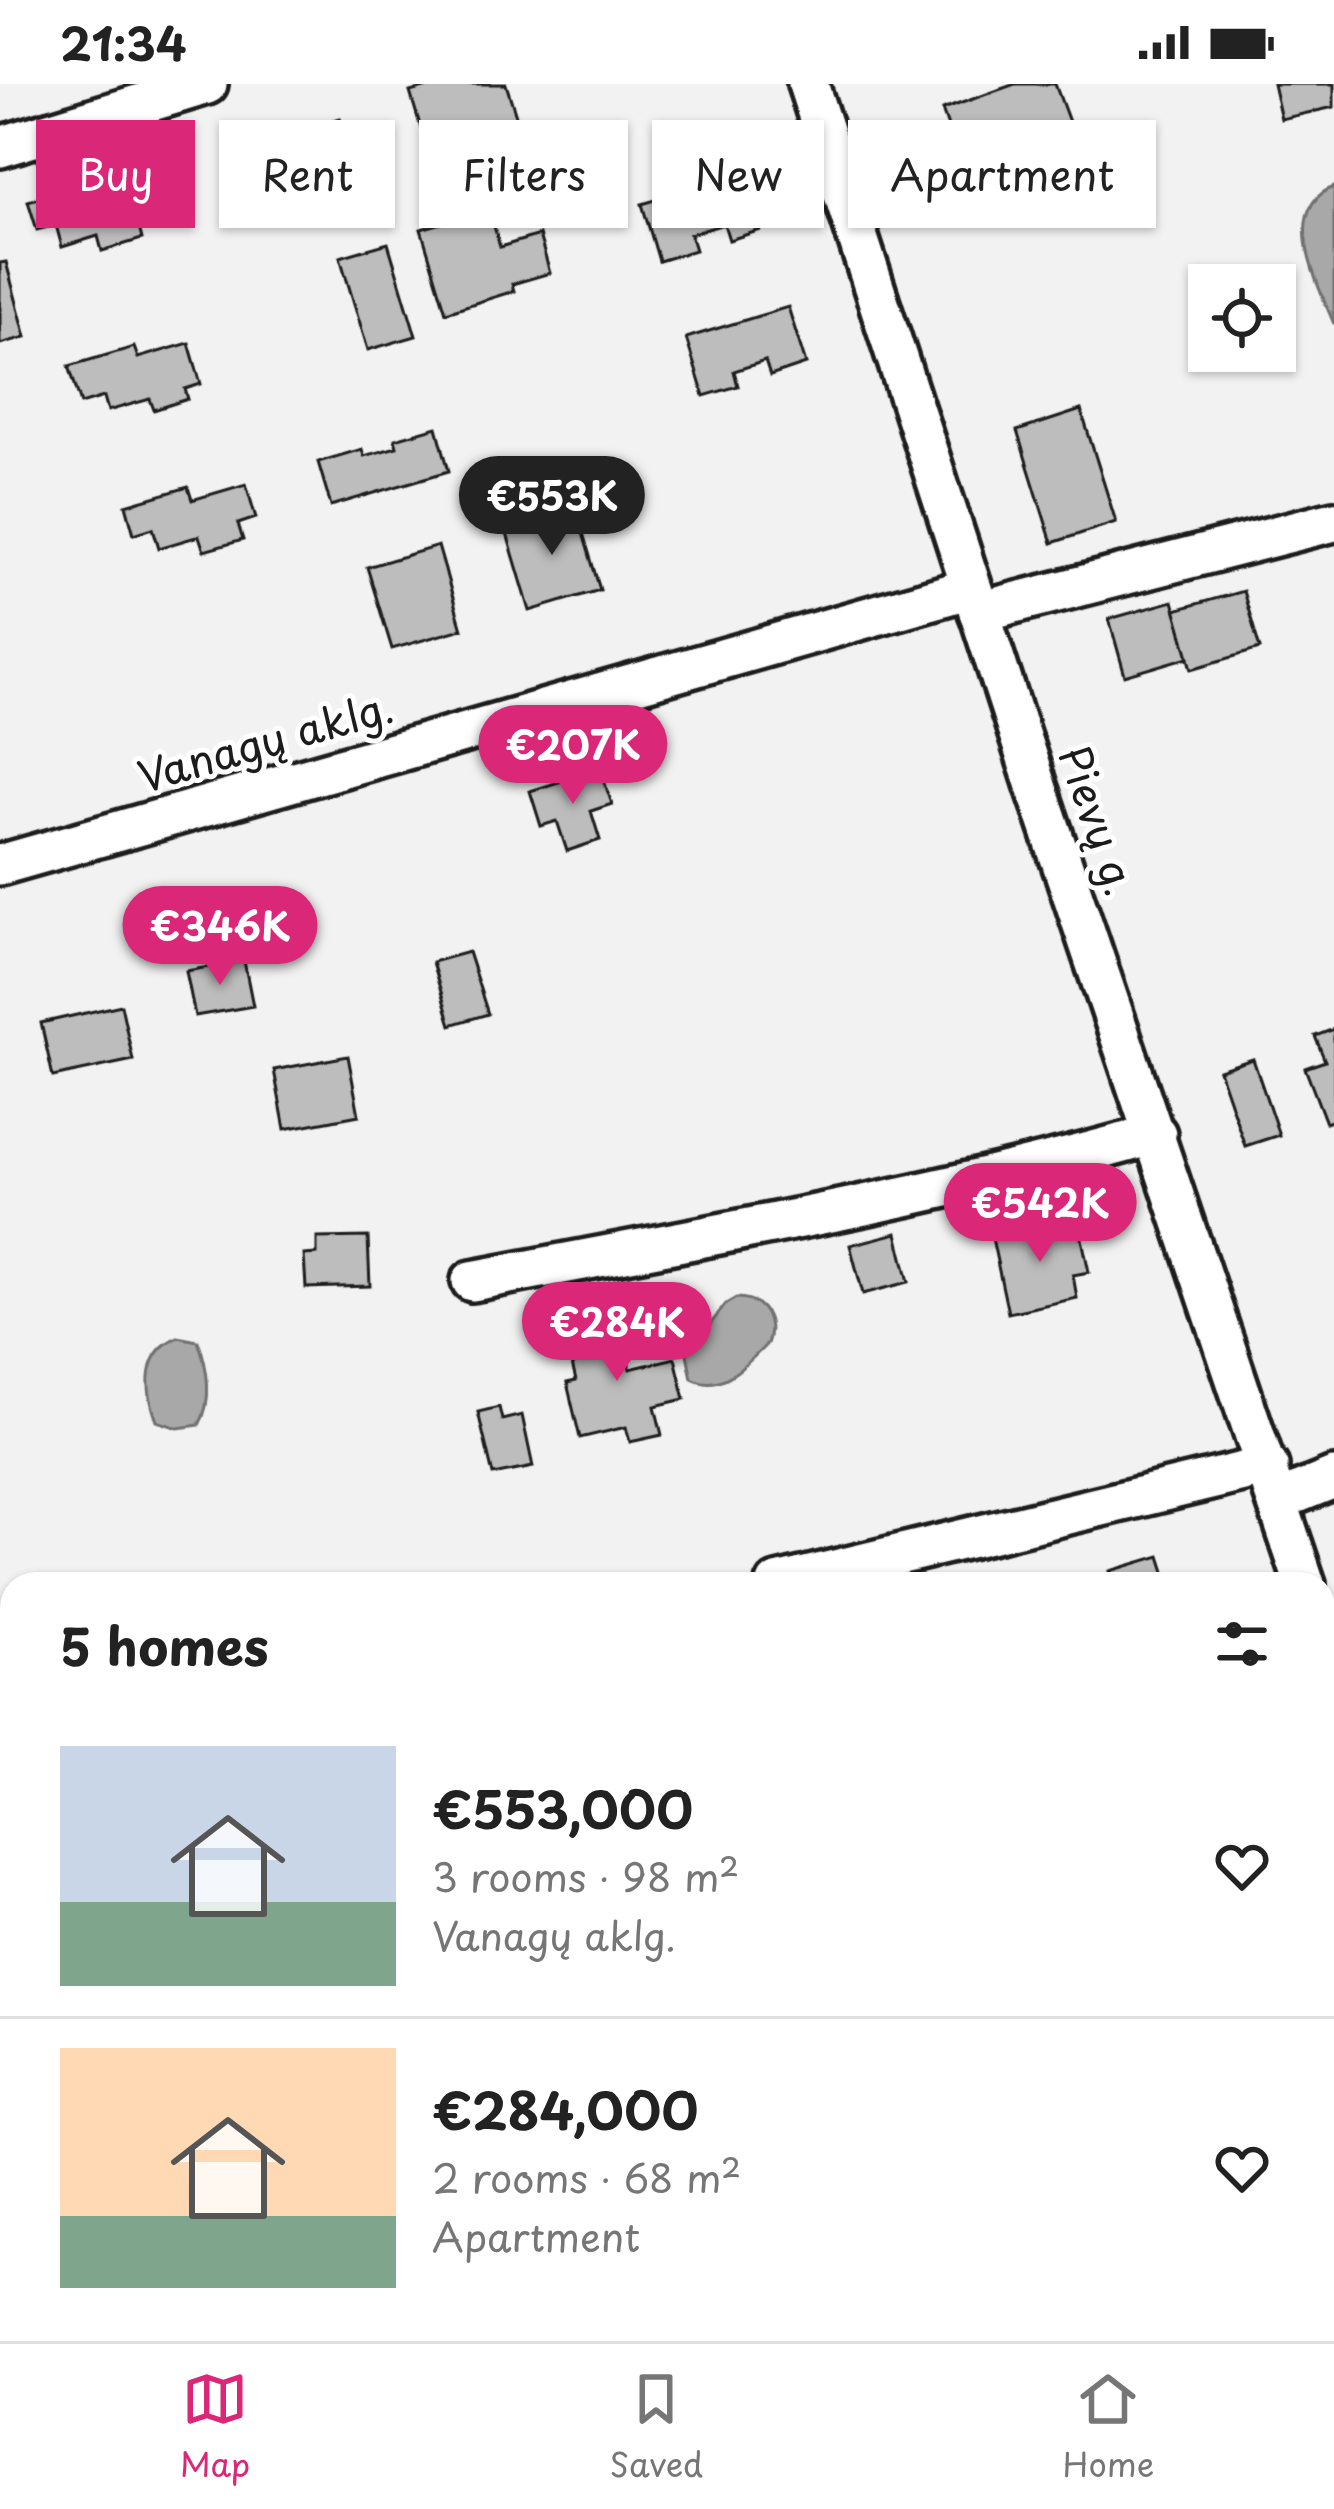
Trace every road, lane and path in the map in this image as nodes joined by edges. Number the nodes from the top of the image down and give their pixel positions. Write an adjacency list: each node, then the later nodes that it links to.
1 (207, 84): 3 (street)
2 (808, 84): 5 (street, Pievų g.)
3 (0, 147)
4 (1334, 521): 5 (street, Vanagų aklg.)
5 (975, 600): 6 (street, Vanagų aklg.); 7 (street, Pievų g.)
6 (0, 865)
7 (1156, 1134): 8 (street); 10 (street, Pievų g.)
8 (472, 1281)
9 (1334, 1478): 10 (street)
10 (1274, 1483): 11 (street); 12 (street, Pievų g.)
11 (836, 1572)
12 (1302, 1572)

